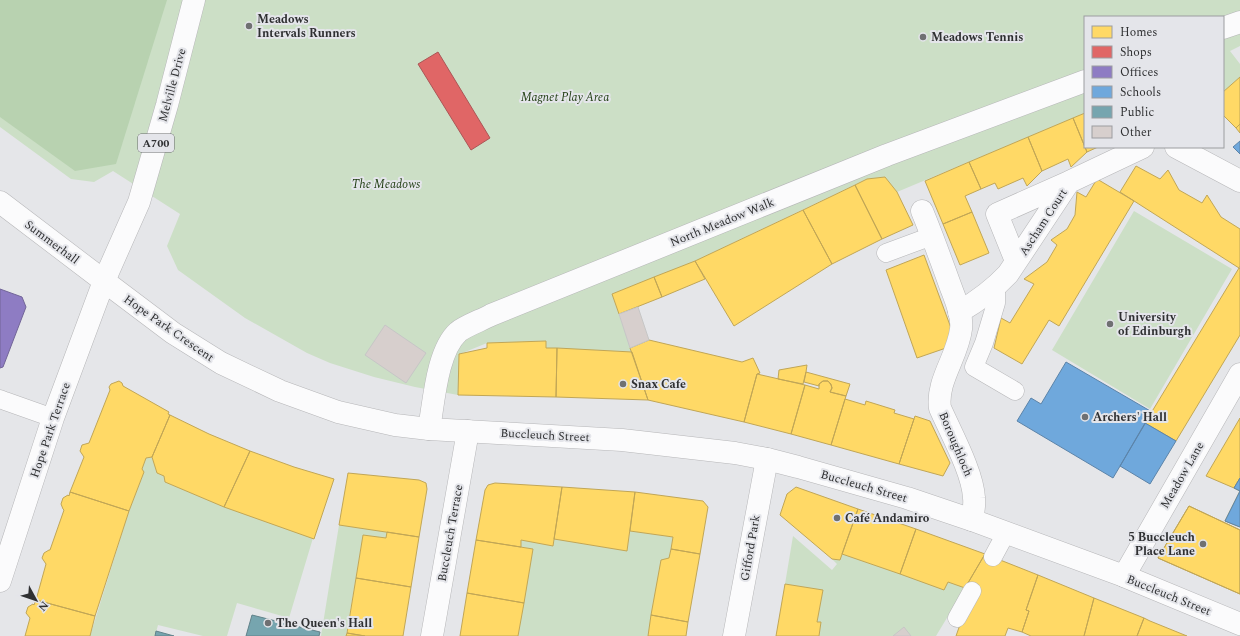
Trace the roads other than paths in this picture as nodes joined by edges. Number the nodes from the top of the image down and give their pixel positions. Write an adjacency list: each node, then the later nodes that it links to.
1 (194, 0): 14 (street, Melville Drive / A700)
2 (1240, 22): 3 (street)
3 (1224, 28)
4 (1084, 81): 21 (street, North Meadow Walk)
5 (1141, 148): 8 (street, Ascham Court)
6 (1178, 148): 7 (street)
7 (1240, 181)
8 (1068, 182): 13 (street, Ascham Court); 13 (street, Ascham Court)
9 (0, 202): 14 (street, Summerhall)
10 (922, 211): 11 (street, Boroughloch)
11 (932, 236): 12 (lane); 16 (street, Boroughloch)
12 (886, 253)
13 (1016, 262): 15 (street, Ascham Court)
14 (104, 281): 20 (street, Hope Park Terrace); 21 (street, Hope Park Crescent)
15 (996, 286): 16 (street, Ascham Court); 18 (lane)
16 (959, 312): 24 (street, Boroughloch)
17 (1240, 374): 27 (street, Meadow Lane)
18 (1015, 391)
19 (0, 399): 20 (lane)
20 (53, 418): 28 (street, Hope Park Terrace)
21 (429, 429): 22 (street, Hope Park Crescent)
22 (468, 431): 23 (street, Buccleuch Street); 32 (street, Buccleuch Terrace)
23 (767, 459): 24 (street, Buccleuch Street); 33 (street, Gifford Park)
24 (972, 520): 25 (street, Buccleuch Street)
25 (1006, 533): 26 (lane); 27 (street, Buccleuch Street)
26 (993, 557)
27 (1124, 576): 31 (street, Buccleuch Street)
28 (0, 581)
29 (972, 591): 30 (lane)
30 (957, 618)
31 (1240, 624)
32 (432, 636)
33 (734, 636)

